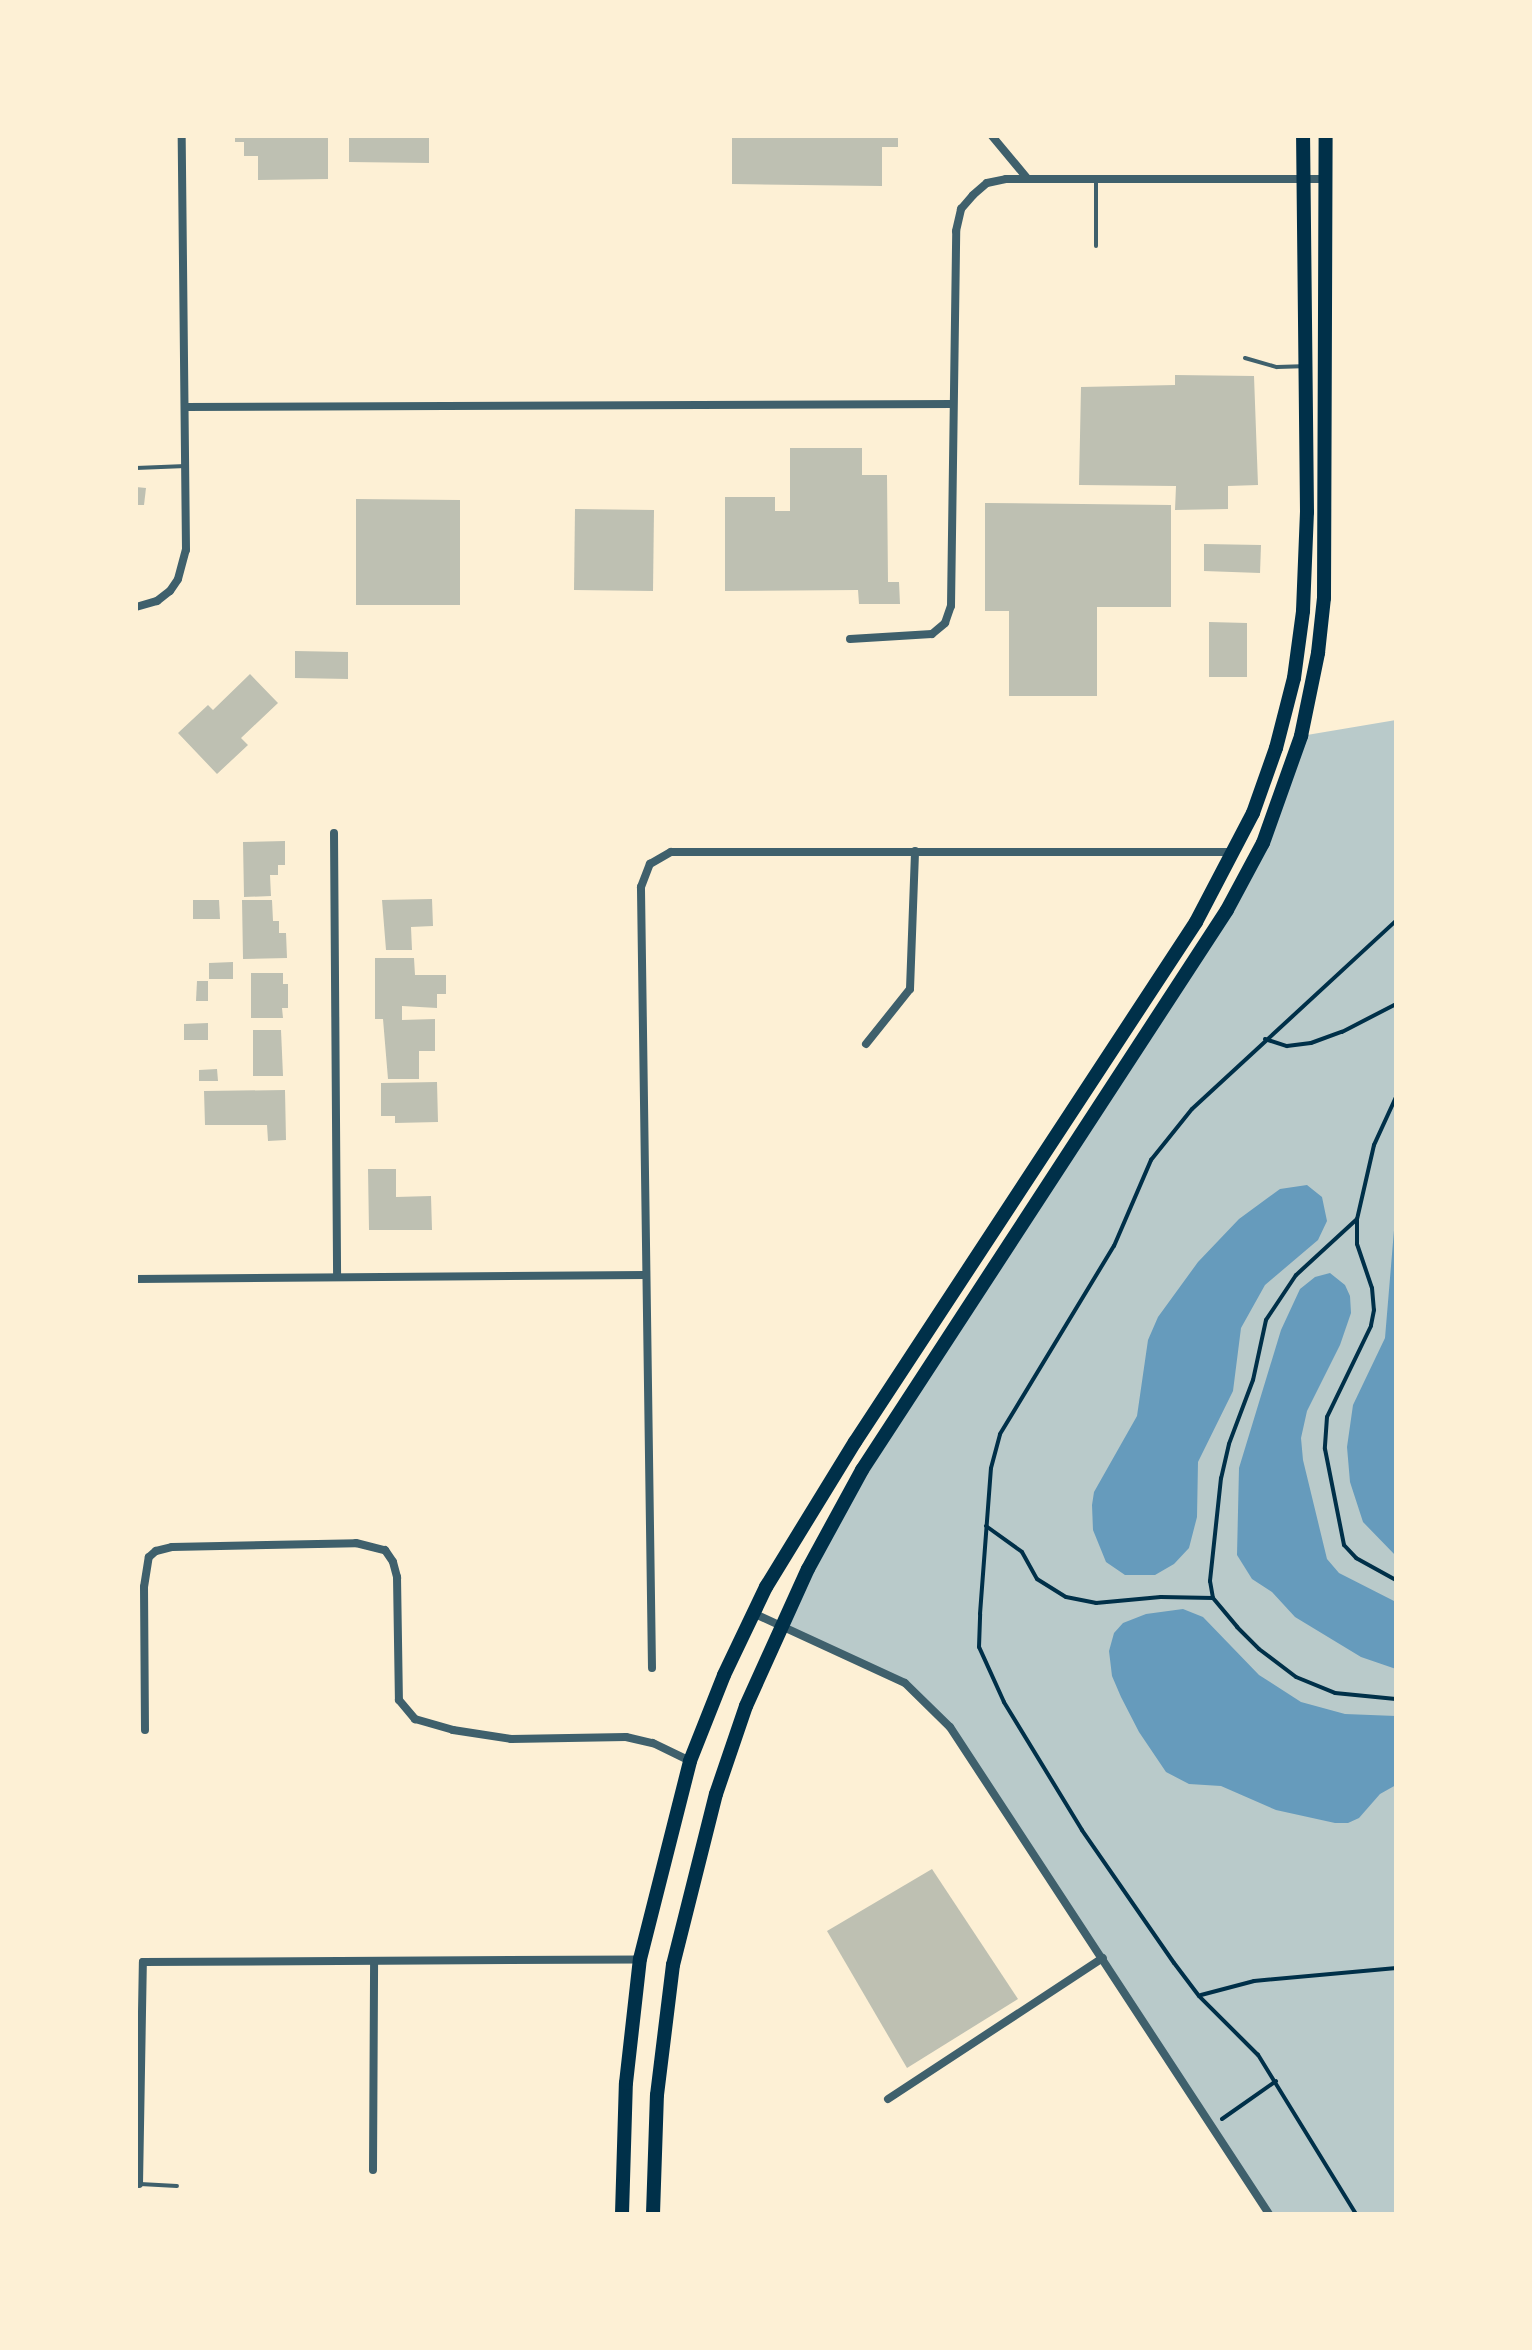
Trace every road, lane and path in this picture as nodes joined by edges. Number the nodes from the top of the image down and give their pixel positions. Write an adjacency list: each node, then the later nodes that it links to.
1 (182, 136): 13 (street)
2 (992, 136): 5 (street)
3 (1303, 136): 8 (main road)
4 (1326, 136): 7 (main road)
5 (1027, 178): 6 (street); 12 (street)
6 (1096, 178): 8 (street); 9 (lane)
7 (1326, 179): 8 (street); 34 (main road)
8 (1304, 180): 11 (main road)
9 (1096, 246)
10 (1245, 358): 11 (lane)
11 (1306, 366): 20 (main road)
12 (953, 404): 13 (street); 17 (street)
13 (185, 407): 14 (street)
14 (186, 466): 15 (lane); 16 (street)
15 (136, 468)
16 (136, 607)
17 (850, 639)
18 (334, 833): 28 (street)
19 (915, 851): 20 (street); 24 (street); 27 (street)
20 (1233, 852): 33 (main road)
21 (1396, 921): 23 (path)
22 (1396, 1004): 23 (path)
23 (1265, 1039): 30 (path)
24 (866, 1044)
25 (1396, 1097): 26 (path)
26 (1357, 1219): 31 (path); 32 (path)
27 (645, 1275): 28 (street); 35 (street)
28 (337, 1276): 29 (street)
29 (136, 1279)
30 (986, 1526): 32 (path); 43 (path)
31 (1396, 1580)
32 (1213, 1598): 36 (path)
33 (753, 1613): 34 (street); 38 (main road)
34 (783, 1624): 39 (street); 51 (main road)
35 (652, 1668)
36 (1396, 1699)
37 (145, 1730): 38 (street)
38 (690, 1761): 40 (main road)
39 (1103, 1958): 45 (street); 46 (street)
40 (640, 1959): 41 (street); 50 (main road)
41 (374, 1962): 47 (street); 48 (street)
42 (1396, 1968): 43 (path)
43 (1199, 1996): 44 (path)
44 (1276, 2081): 46 (path); 53 (path)
45 (888, 2099)
46 (1212, 2126): 52 (street)
47 (373, 2170)
48 (137, 2184): 49 (lane)
49 (177, 2186)
50 (622, 2214)
51 (653, 2214)
52 (1269, 2214)
53 (1356, 2214)

